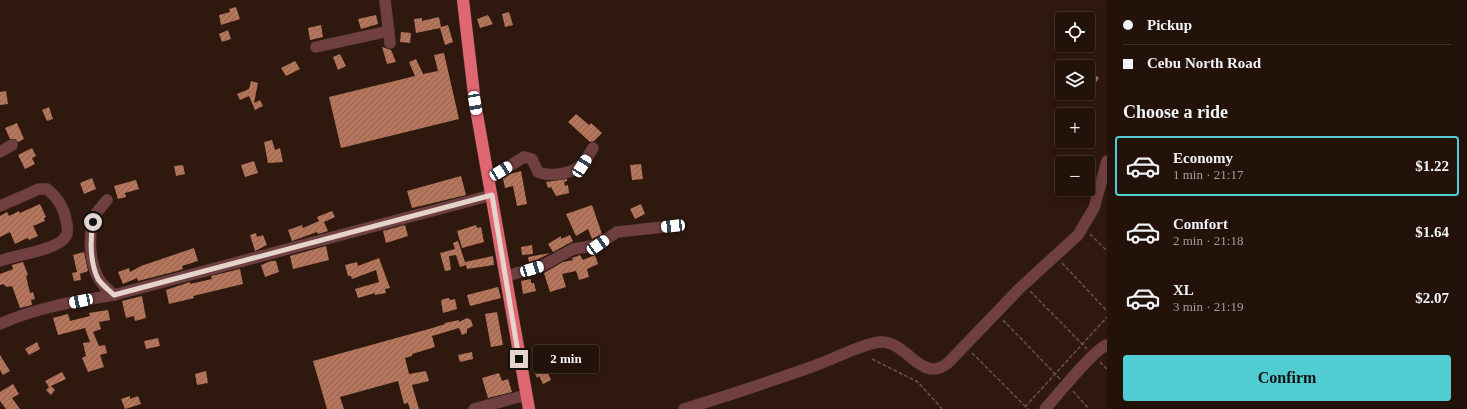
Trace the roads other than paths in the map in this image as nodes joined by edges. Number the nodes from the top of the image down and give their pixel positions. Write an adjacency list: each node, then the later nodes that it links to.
1 (385, 0): 3 (street)
2 (463, 0): 10 (highway)
3 (389, 31): 4 (street); 5 (street)
4 (390, 43)
5 (316, 47)
6 (12, 146): 8 (street)
7 (593, 148): 10 (street)
8 (0, 152)
9 (1107, 161): 23 (street)
10 (489, 179): 11 (highway)
11 (492, 195): 16 (highway); 17 (street)
12 (107, 200): 17 (street)
13 (0, 206): 15 (street)
14 (673, 226): 16 (street)
15 (0, 261)
16 (506, 276): 20 (highway)
17 (114, 295): 18 (street)
18 (0, 324)
19 (1107, 345): 24 (street)
20 (526, 395): 21 (street); 22 (highway)
21 (474, 409)
22 (529, 409)
23 (684, 409)
24 (1045, 409)

